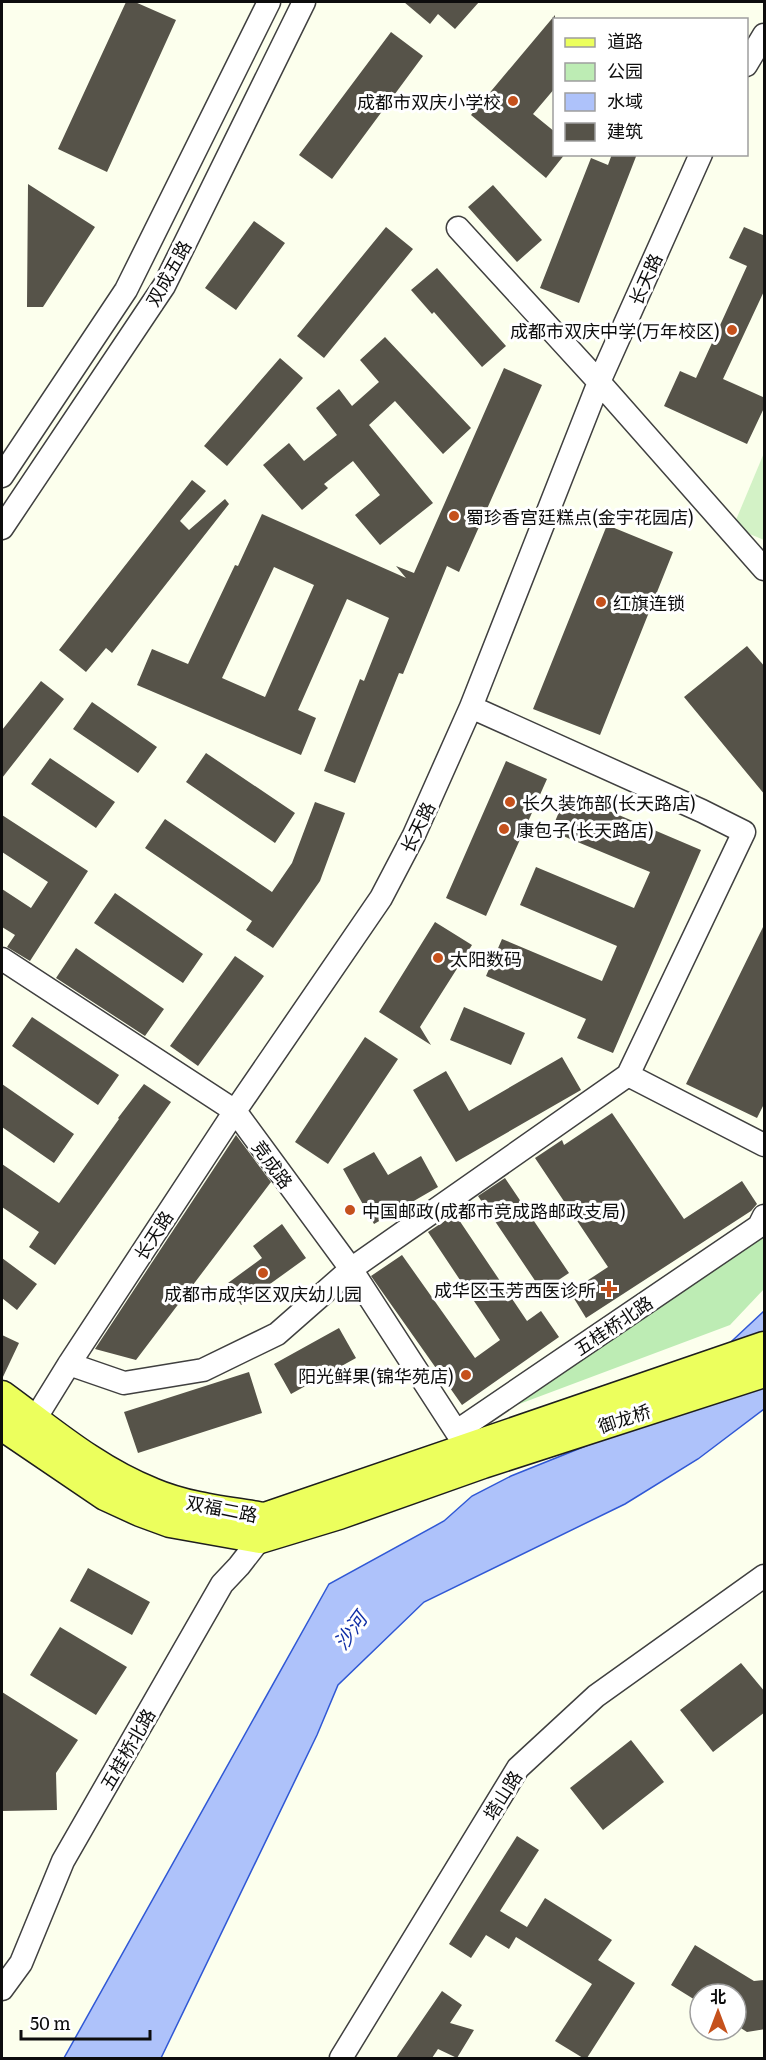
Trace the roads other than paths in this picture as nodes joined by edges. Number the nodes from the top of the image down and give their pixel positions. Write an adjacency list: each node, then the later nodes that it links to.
1 (269, 2): 8 (street, 双成五路)
2 (304, 2): 9 (street, 双成五路)
3 (765, 35): 4 (street)
4 (748, 63)
5 (700, 156): 7 (street, 长天路)
6 (458, 228): 7 (street)
7 (599, 382): 10 (street); 11 (street, 长天路)
8 (2, 476)
9 (2, 528)
10 (765, 569)
11 (471, 707): 13 (street); 14 (street, 长天路)
12 (2, 959): 14 (street, 竞成路)
13 (628, 1075): 15 (street); 17 (street)
14 (235, 1111): 17 (street, 竞成路); 19 (street, 长天路)
15 (765, 1145)
16 (765, 1216): 24 (street, 五桂桥北路)
17 (351, 1269): 19 (street); 24 (street, 竞成路)
18 (765, 1346): 22 (main road, 御龙桥)
19 (69, 1364): 23 (street, 长天路)
20 (765, 1373): 24 (main road, 御龙桥)
21 (2, 1395): 23 (main road, 双福二路)
22 (530, 1425): 24 (main road, 双福二路)
23 (19, 1429): 25 (main road, 双福二路)
24 (469, 1447): 25 (main road, 双福二路)
25 (262, 1528): 27 (street, 五桂桥北路)
26 (765, 1576): 28 (street, 塔山路)
27 (2, 1989)
28 (341, 2058)

